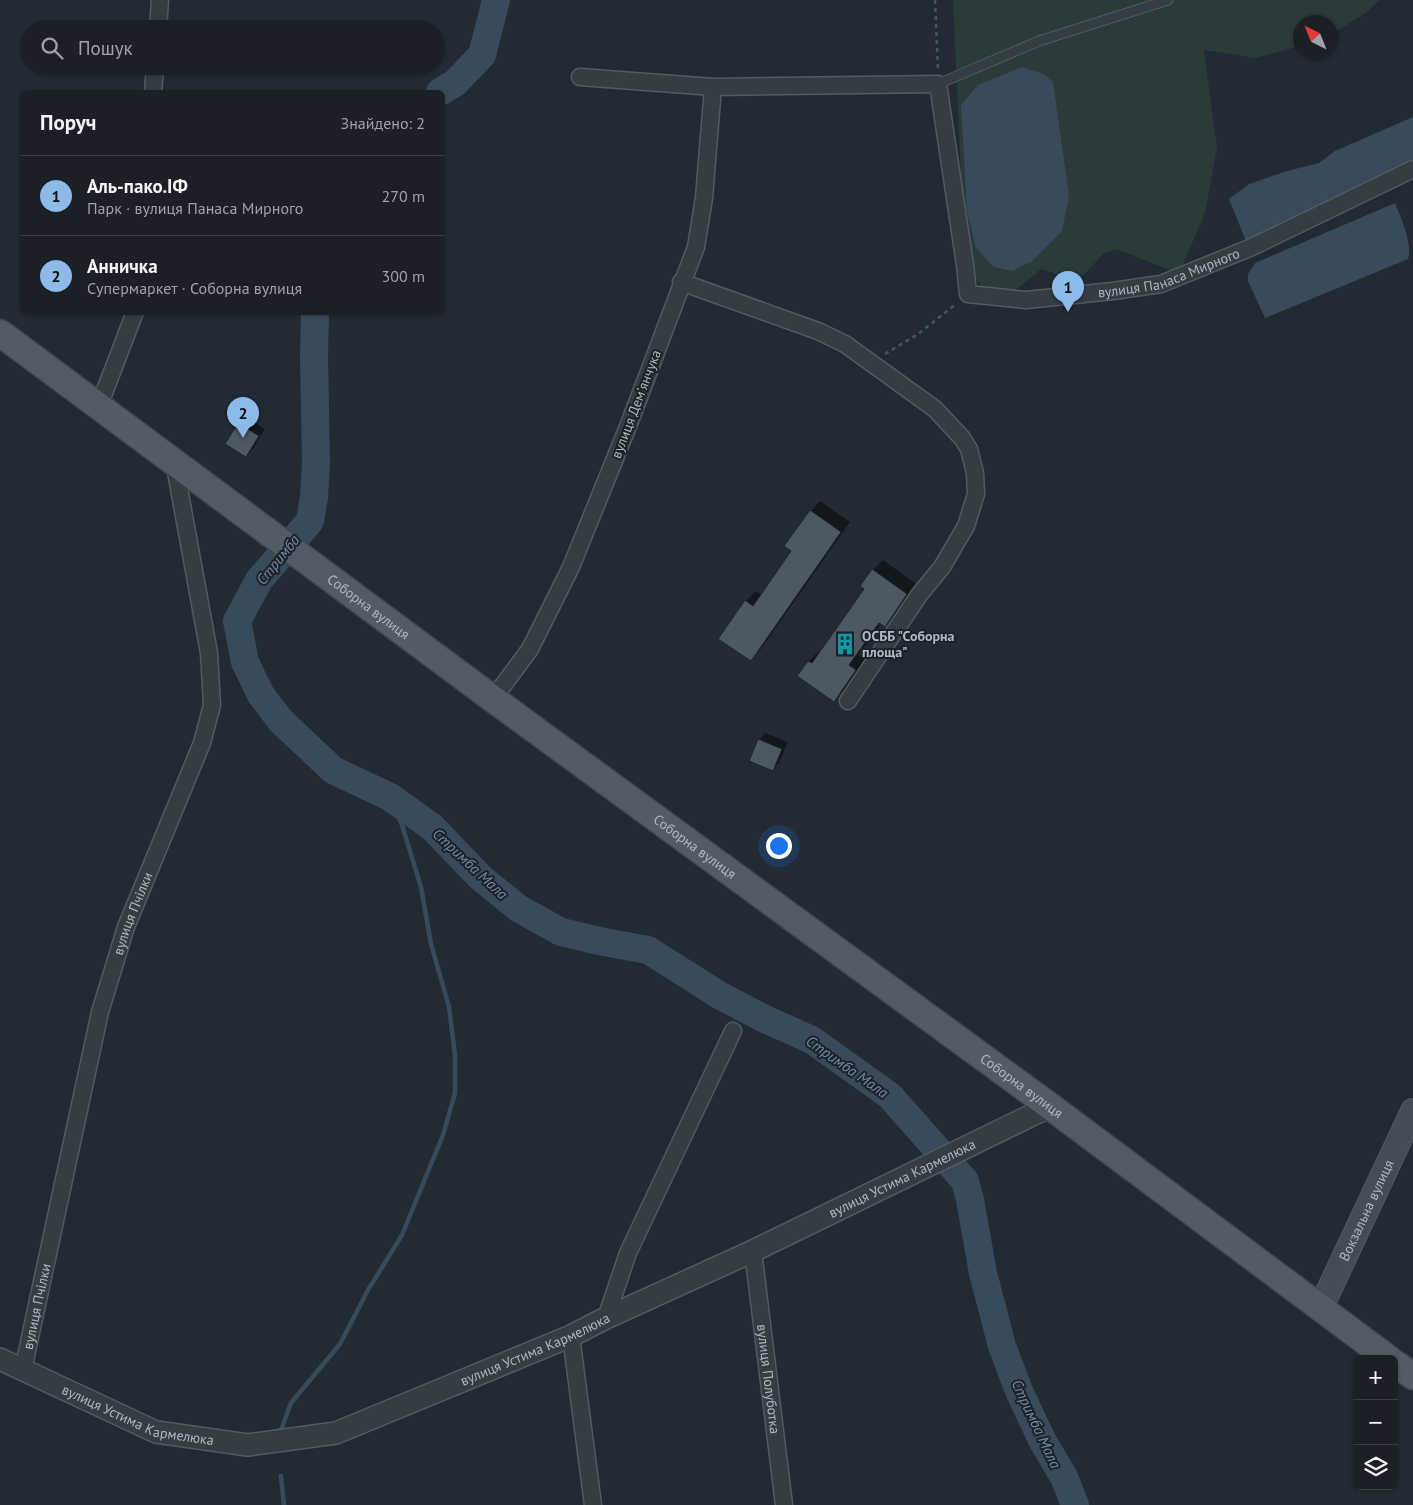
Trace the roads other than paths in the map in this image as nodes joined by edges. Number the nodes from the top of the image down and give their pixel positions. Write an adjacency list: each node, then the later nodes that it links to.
1 (160, 0): 3 (street)
2 (1168, 0): 6 (lane)
3 (159, 20)
4 (154, 75): 8 (street)
5 (580, 77): 7 (street)
6 (938, 84): 7 (street); 9 (street, вулиця Панаса Мирного)
7 (713, 87): 10 (street, вулиця Демʼянчука)
8 (153, 90)
9 (1413, 169)
10 (681, 282): 15 (street, вулиця Демʼянчука); 16 (street)
11 (134, 315): 13 (street)
12 (0, 333): 13 (main road, Соборна вулиця)
13 (99, 406): 14 (main road, Соборна вулиця)
14 (174, 461): 15 (main road, Соборна вулиця); 27 (street, вулиця Пчілки)
15 (493, 699): 18 (main road, Соборна вулиця)
16 (848, 701)
17 (733, 1031): 22 (street)
18 (1052, 1107): 20 (street, вулиця Устима Кармелюка); 21 (main road, Соборна вулиця)
19 (1413, 1111): 21 (main road, Вокзальна вулиця)
20 (753, 1252): 22 (street, вулиця Устима Кармелюка); 30 (street, вулиця Полуботка)
21 (1320, 1309): 24 (main road, Соборна вулиця)
22 (606, 1318): 23 (street, вулиця Устима Кармелюка)
23 (571, 1336): 27 (street, вулиця Устима Кармелюка); 29 (street)
24 (1383, 1355)
25 (0, 1359): 27 (street, вулиця Устима Кармелюка)
26 (1398, 1366): 28 (main road)
27 (23, 1370)
28 (1413, 1376)
29 (593, 1505)
30 (784, 1505)

